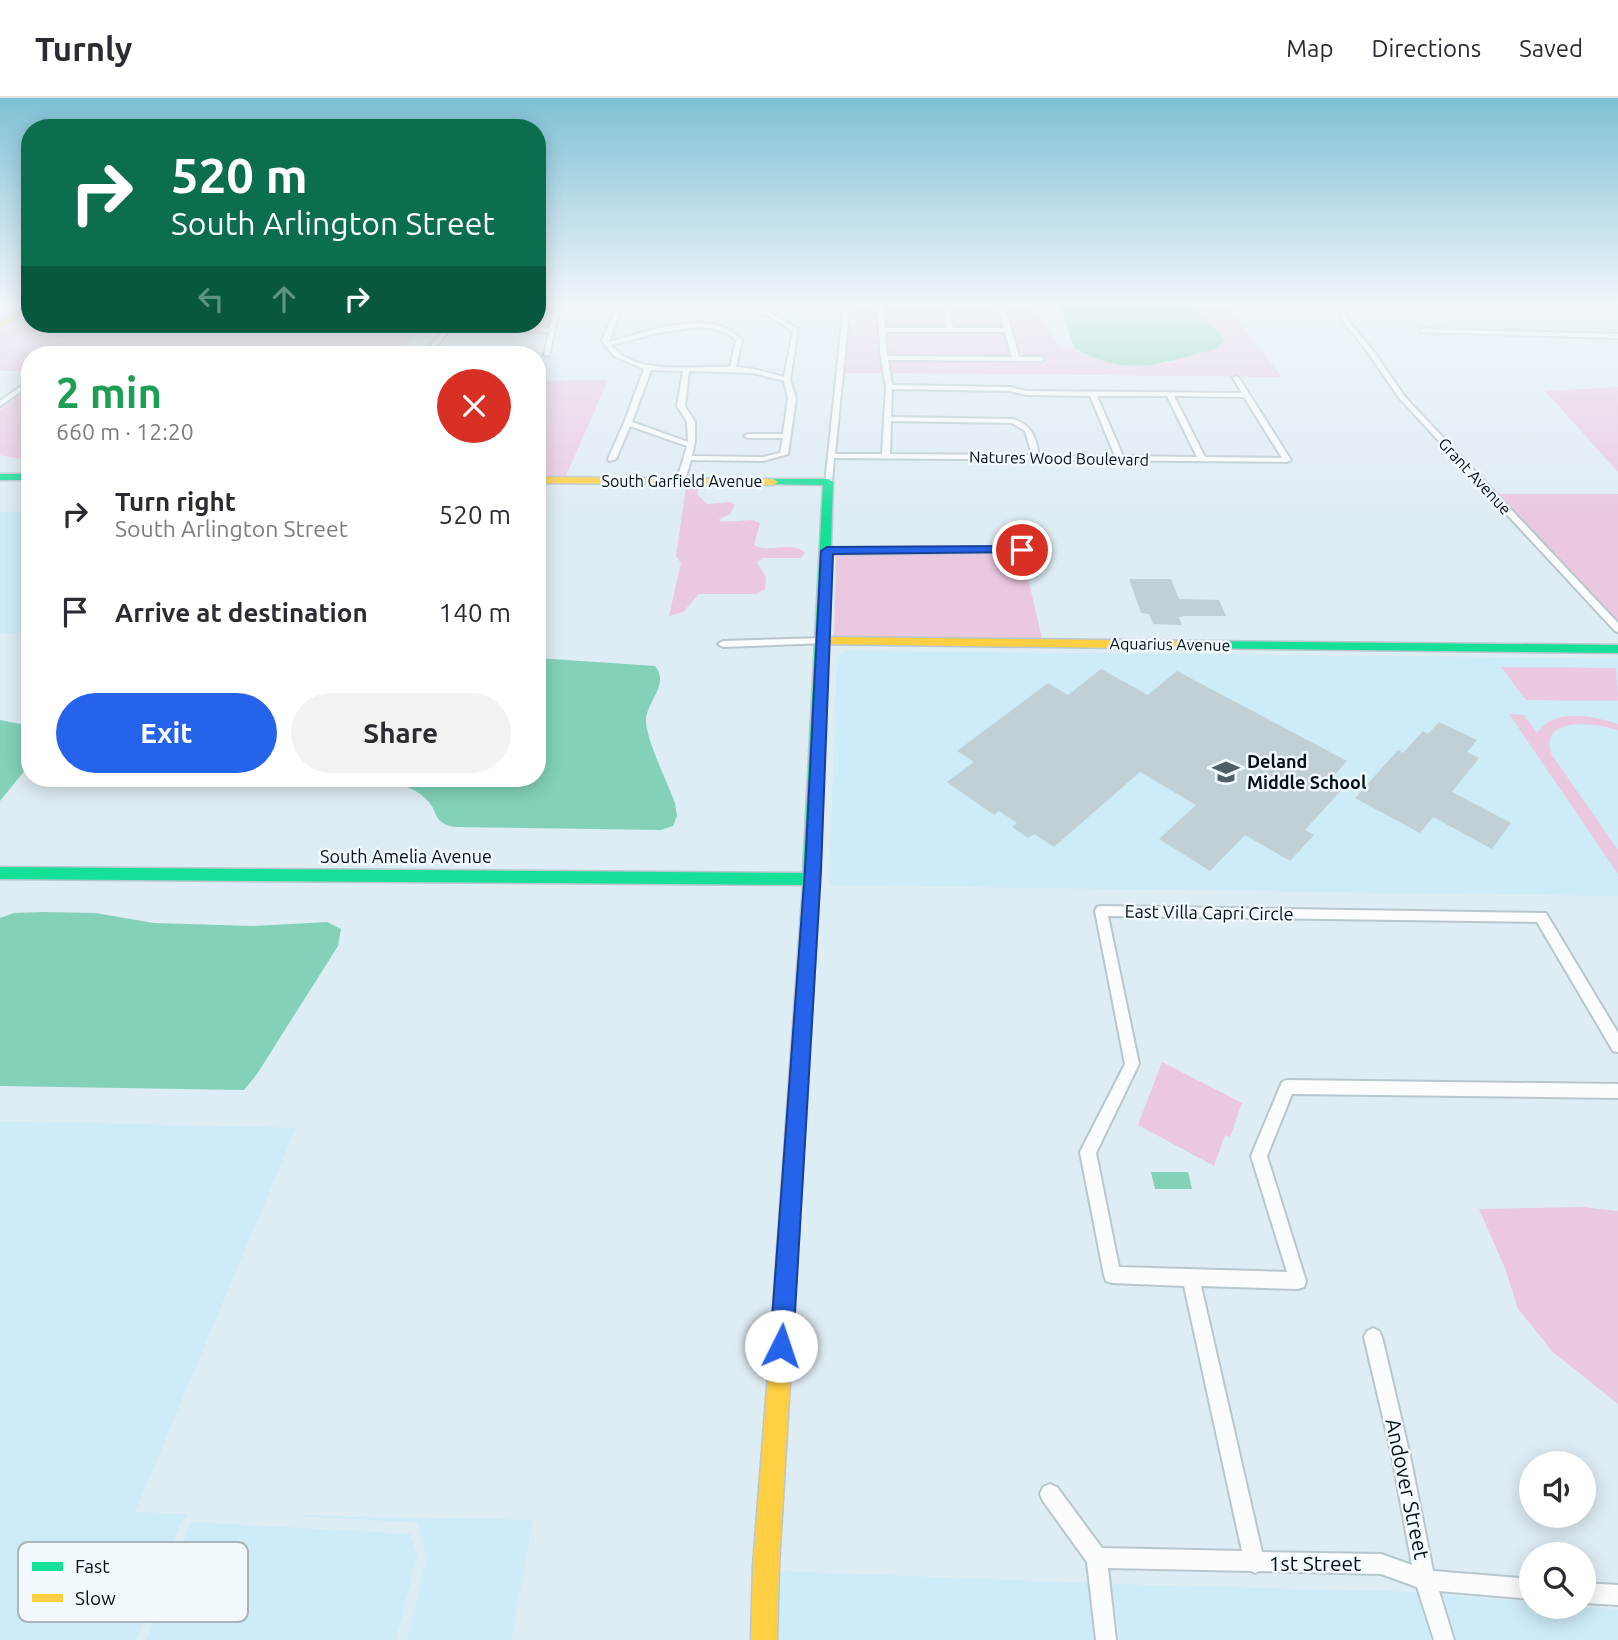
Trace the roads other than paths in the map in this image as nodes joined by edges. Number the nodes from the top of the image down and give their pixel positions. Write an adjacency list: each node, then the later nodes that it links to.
1 (646, 374): 17 (street)
2 (685, 374): 20 (street)
3 (773, 374): 9 (street)
4 (788, 374): 9 (street)
5 (840, 374): 21 (street)
6 (887, 374): 10 (street)
7 (1386, 374): 35 (street, Grant Avenue)
8 (1236, 379): 14 (street)
9 (787, 380): 19 (street)
10 (889, 387): 12 (street); 16 (street)
11 (21, 389): 15 (street)
12 (1093, 394): 13 (street); 25 (street)
13 (1170, 394): 14 (street); 27 (street)
14 (1246, 395): 27 (street, Natures Wood Boulevard)
15 (0, 404)
16 (888, 419): 22 (street); 24 (street)
17 (628, 423): 20 (street); 26 (street)
18 (748, 436): 19 (street)
19 (786, 436): 23 (street)
20 (690, 445): 23 (street)
21 (832, 456): 22 (street, Natures Wood Boulevard); 32 (street)
22 (886, 456): 24 (street, Natures Wood Boulevard)
23 (686, 458): 31 (street)
24 (1036, 458): 25 (street, Natures Wood Boulevard)
25 (1120, 458): 27 (street, Natures Wood Boulevard)
26 (612, 459)
27 (1202, 459)
28 (0, 477): 29 (street)
29 (21, 477)
30 (546, 480): 31 (street, South Garfield Avenue)
31 (681, 480): 32 (street, South Garfield Avenue)
32 (828, 482): 34 (street)
33 (1022, 550): 34 (street)
34 (827, 551): 36 (street)
35 (1618, 629)
36 (824, 641): 37 (street, Aquarius Avenue); 38 (street, Aquarius Avenue); 40 (street)
37 (723, 644)
38 (1618, 649)
39 (0, 873): 40 (street, South Amelia Avenue)
40 (812, 880): 52 (street)
41 (1618, 1046): 43 (street, East Villa Capri Circle)
42 (1618, 1091): 43 (street, East Villa Capri Circle)
43 (1190, 1277): 47 (street)
44 (1373, 1338): 48 (street, Andover Street)
45 (1051, 1494): 46 (street)
46 (1097, 1558): 47 (street, 1st Street); 53 (street)
47 (1255, 1563): 48 (street, 1st Street)
48 (1425, 1580): 49 (street, 1st Street); 54 (street, Andover Street)
49 (1519, 1587)
50 (1596, 1593): 51 (street)
51 (1618, 1595)
52 (764, 1640)
53 (1106, 1640)
54 (1444, 1640)

